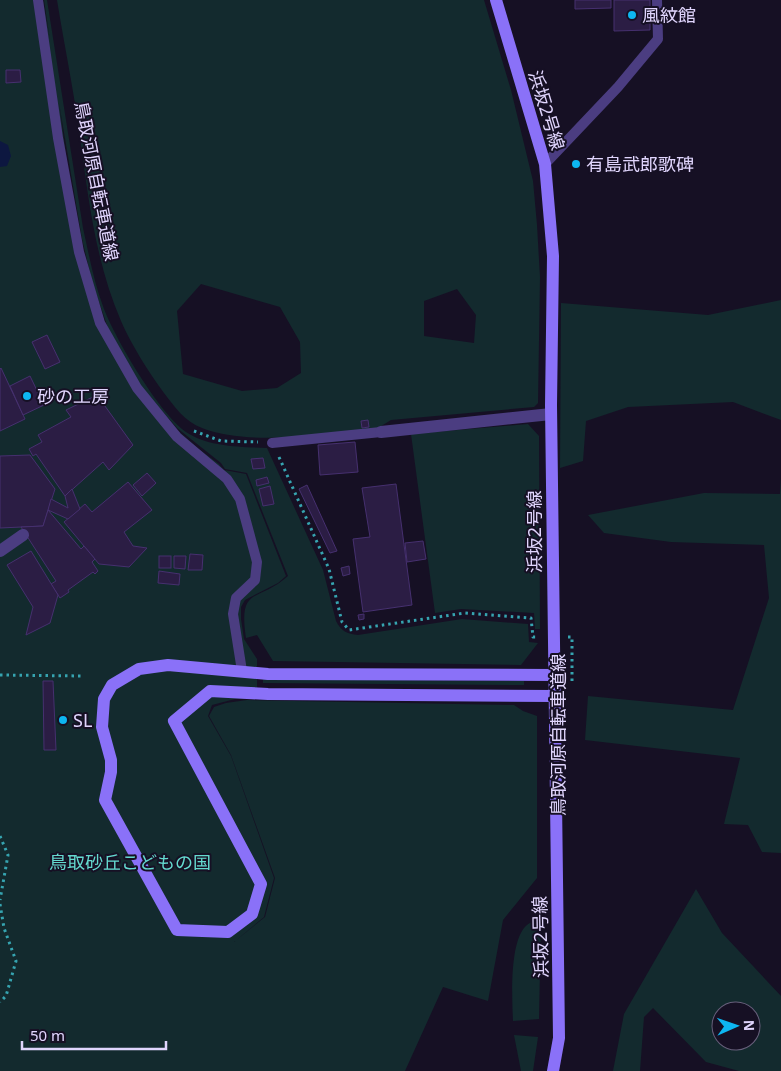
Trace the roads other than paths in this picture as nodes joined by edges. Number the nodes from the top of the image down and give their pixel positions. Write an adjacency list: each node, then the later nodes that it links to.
1 (38, 0): 10 (lane)
2 (496, 0): 4 (street, 浜坂2号線)
3 (657, 0): 4 (lane)
4 (545, 164): 5 (street, 浜坂2号線)
5 (551, 414): 6 (street); 11 (street, 浜坂2号線)
6 (381, 432): 7 (lane)
7 (272, 443)
8 (23, 535): 9 (street)
9 (0, 551)
10 (242, 672): 11 (street); 12 (street)
11 (554, 675): 12 (street, 浜坂2号線)
12 (554, 696): 13 (street, 浜坂2号線)
13 (553, 1071)

